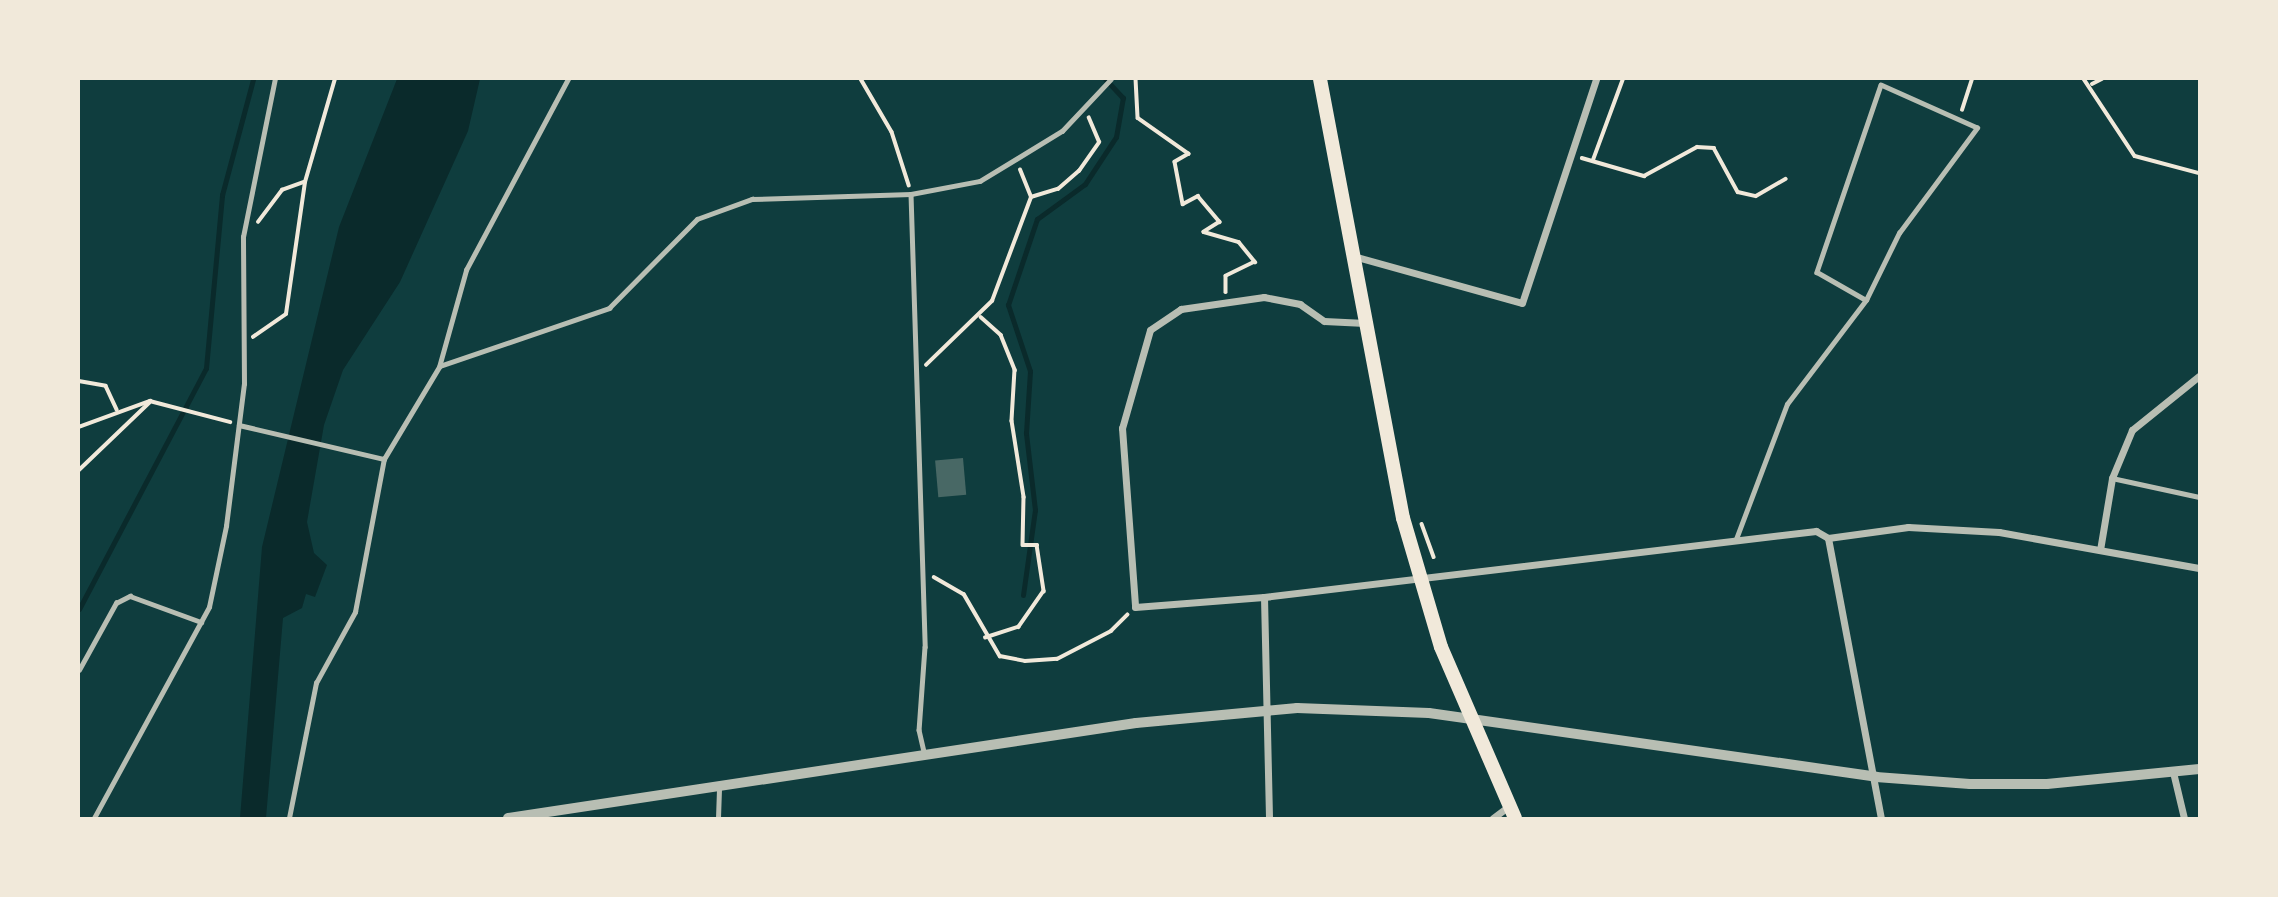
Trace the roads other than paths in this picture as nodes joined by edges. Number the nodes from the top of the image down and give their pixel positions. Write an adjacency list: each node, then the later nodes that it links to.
1 (275, 79): 12 (lane)
2 (568, 79): 10 (lane)
3 (1111, 79): 6 (lane)
4 (1320, 79): 7 (main road)
5 (1596, 79): 7 (street)
6 (911, 194): 10 (lane); 26 (lane)
7 (1351, 256): 9 (main road)
8 (1866, 300): 8 (lane); 17 (lane)
9 (1365, 323): 20 (main road); 21 (street)
10 (439, 367): 13 (lane)
11 (2199, 376): 14 (street)
12 (239, 425): 13 (lane); 22 (lane)
13 (384, 459): 33 (lane)
14 (2112, 478): 15 (lane); 18 (street)
15 (2199, 497)
16 (1828, 538): 17 (street); 18 (street); 29 (street)
17 (1735, 539): 20 (street)
18 (2100, 550): 19 (street)
19 (2199, 568)
20 (1419, 576): 21 (street); 25 (main road)
21 (1264, 597): 24 (street)
22 (201, 622): 23 (lane); 32 (lane)
23 (79, 670)
24 (1270, 709): 25 (street); 26 (street); 36 (street)
25 (1469, 718): 29 (street); 31 (main road)
26 (925, 755): 30 (street)
27 (2199, 769): 28 (street)
28 (2173, 772): 29 (street); 39 (street)
29 (1876, 777): 38 (street)
30 (719, 786): 34 (street); 35 (lane)
31 (1512, 812): 37 (street)
32 (94, 818)
33 (289, 818)
34 (508, 818)
35 (718, 818)
36 (1269, 818)
37 (1493, 818)
38 (1881, 818)
39 (2184, 818)

